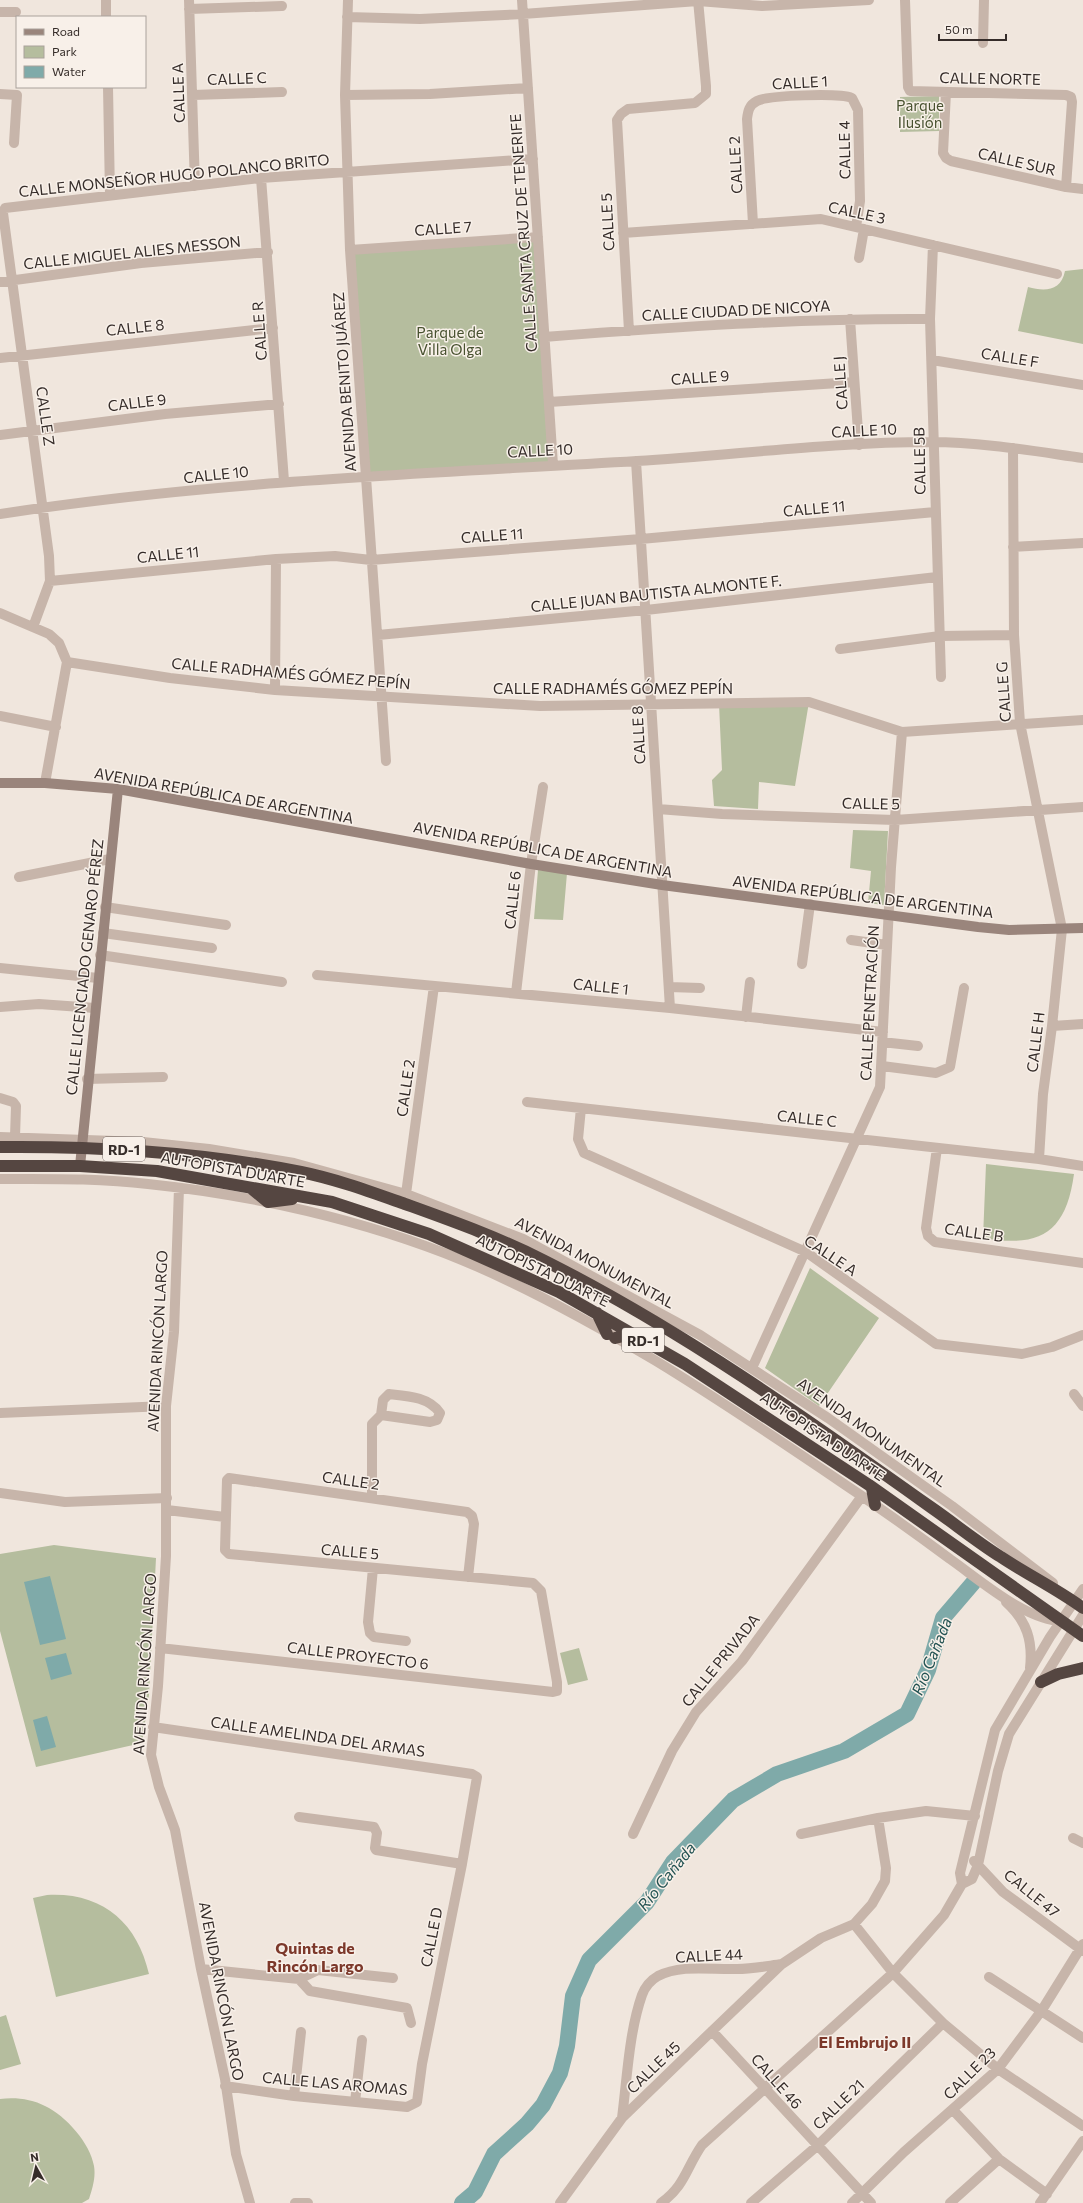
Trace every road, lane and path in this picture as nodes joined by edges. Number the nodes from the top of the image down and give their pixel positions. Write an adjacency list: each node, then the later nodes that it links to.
1 (106, 0): 13 (street)
2 (348, 0): 14 (street, AVENIDA BENITO JUÁREZ)
3 (522, 0): 12 (street, CALLE SANTA CRUZ DE TENERIFE)
4 (870, 0): 7 (street)
5 (905, 0): 19 (street, CALLE NORTE)
6 (984, 0): 15 (street)
7 (698, 1): 12 (street); 36 (street, CALLE 5)
8 (189, 4): 9 (street); 21 (street, CALLE A)
9 (282, 6)
10 (0, 12): 11 (street)
11 (16, 12)
12 (523, 14): 14 (street); 17 (street, CALLE SANTA CRUZ DE TENERIFE)
13 (106, 16)
14 (347, 17): 22 (street, AVENIDA BENITO JUÁREZ)
15 (983, 43)
16 (108, 88): 32 (street)
17 (528, 88): 22 (street); 26 (street, CALLE SANTA CRUZ DE TENERIFE)
18 (282, 92): 21 (street, CALLE C)
19 (946, 92): 30 (street, CALLE SUR); 30 (street, CALLE NORTE)
20 (0, 94): 25 (street)
21 (193, 95): 29 (street, CALLE A)
22 (345, 95): 27 (street, AVENIDA BENITO JUÁREZ)
23 (852, 98): 24 (street, CALLE 1); 35 (street, CALLE 4)
24 (751, 105): 34 (street, CALLE 2)
25 (14, 143)
26 (533, 159): 27 (street, CALLE MONSEÑOR HUGO POLANCO BRITO); 37 (street, CALLE SANTA CRUZ DE TENERIFE)
27 (346, 172): 28 (street, CALLE MONSEÑOR HUGO POLANCO BRITO); 39 (street, AVENIDA BENITO JUÁREZ)
28 (261, 178): 29 (street, CALLE MONSEÑOR HUGO POLANCO BRITO); 40 (street, CALLE R)
29 (196, 186): 32 (street, CALLE MONSEÑOR HUGO POLANCO BRITO)
30 (1066, 187): 31 (street, CALLE SUR)
31 (1083, 189)
32 (110, 195): 33 (street, CALLE MONSEÑOR HUGO POLANCO BRITO)
33 (5, 208): 43 (street, CALLE Z)
34 (753, 224): 35 (street, CALLE 3); 36 (street, CALLE 3)
35 (860, 228): 38 (street, CALLE 3); 41 (street, CALLE 4)
36 (623, 233): 48 (street, CALLE 5)
37 (538, 237): 39 (street, CALLE 7); 49 (street, CALLE SANTA CRUZ DE TENERIFE)
38 (933, 245): 42 (street, CALLE 3); 46 (street, CALLE 5B)
39 (350, 250): 65 (street, AVENIDA BENITO JUÁREZ)
40 (268, 252): 43 (street, CALLE MIGUEL ALIES MESSON); 47 (street, CALLE R)
41 (859, 258)
42 (1057, 274)
43 (12, 280): 44 (street, CALLE MIGUEL ALIES MESSON); 50 (street, CALLE Z)
44 (0, 282)
45 (850, 319): 46 (street, CALLE CIUDAD DE NICOYA); 48 (street, CALLE CIUDAD DE NICOYA); 53 (street, CALLE J)
46 (930, 319): 52 (street, CALLE 5B)
47 (273, 328): 50 (street, CALLE 8); 56 (street, CALLE R)
48 (629, 330): 49 (street, CALLE CIUDAD DE NICOYA)
49 (544, 337): 55 (street, CALLE SANTA CRUZ DE TENERIFE)
50 (22, 354): 51 (street, CALLE 8); 57 (street, CALLE Z)
51 (0, 358)
52 (932, 360): 54 (street, CALLE F); 59 (street, CALLE 5B)
53 (854, 382): 55 (street, CALLE 9); 60 (street, CALLE J)
54 (1083, 385)
55 (549, 402): 64 (street, CALLE SANTA CRUZ DE TENERIFE)
56 (279, 404): 57 (street, CALLE 9); 66 (street, CALLE R)
57 (33, 430): 58 (street, CALLE 9); 67 (street, CALLE Z)
58 (0, 435)
59 (933, 442): 60 (street, CALLE 10); 61 (street, CALLE 10); 68 (street, CALLE 5B)
60 (859, 445): 63 (street, CALLE 10)
61 (1013, 448): 62 (street, CALLE 10); 72 (street, CALLE G)
62 (1083, 458)
63 (636, 461): 64 (street, CALLE 10); 70 (street, CALLE 8)
64 (553, 465): 65 (street, CALLE 10)
65 (366, 475): 66 (street, CALLE 10); 74 (street, AVENIDA BENITO JUÁREZ)
66 (284, 482): 67 (street, CALLE 10)
67 (43, 507): 69 (street, CALLE 10); 76 (street, CALLE Z)
68 (935, 512): 70 (street, CALLE 11); 75 (street, CALLE 5B)
69 (0, 514)
70 (641, 539): 74 (street, CALLE 11); 77 (street, CALLE 8)
71 (1083, 543): 72 (street)
72 (1013, 547): 80 (street, CALLE G)
73 (276, 559): 74 (street, CALLE 11); 76 (street, CALLE 11); 86 (street)
74 (371, 560): 81 (street, AVENIDA BENITO JUÁREZ)
75 (937, 577): 77 (street, CALLE JUAN BAUTISTA ALMONTE F.); 82 (street, CALLE 5B)
76 (50, 581): 79 (street, CALLE Z)
77 (646, 610): 81 (street, CALLE JUAN BAUTISTA ALMONTE F.); 88 (street, CALLE 8)
78 (0, 613): 79 (street)
79 (33, 627): 84 (street)
80 (1014, 634): 82 (street); 91 (street, CALLE G)
81 (378, 635): 87 (street, AVENIDA BENITO JUÁREZ)
82 (940, 636): 83 (street); 85 (street, CALLE 5B)
83 (840, 649)
84 (67, 662): 86 (street, CALLE RADHAMÉS GÓMEZ PEPÍN); 92 (street)
85 (941, 677)
86 (276, 690): 87 (street, CALLE RADHAMÉS GÓMEZ PEPÍN)
87 (382, 697): 88 (street, CALLE RADHAMÉS GÓMEZ PEPÍN); 94 (street, AVENIDA BENITO JUÁREZ)
88 (652, 705): 93 (street, CALLE RADHAMÉS GÓMEZ PEPÍN); 100 (street, CALLE 8)
89 (0, 716): 92 (street)
90 (1083, 720): 91 (street, CALLE RADHAMÉS GÓMEZ PEPÍN)
91 (1020, 723): 93 (street, CALLE RADHAMÉS GÓMEZ PEPÍN); 101 (street, CALLE G)
92 (56, 728): 96 (street)
93 (902, 732): 102 (street, CALLE PENETRACIÓN)
94 (386, 760)
95 (0, 783): 96 (main road, AVENIDA REPÚBLICA DE ARGENTINA)
96 (45, 783): 98 (main road, AVENIDA REPÚBLICA DE ARGENTINA)
97 (543, 787): 104 (street, CALLE 6)
98 (118, 790): 103 (main road, CALLE LICENCIADO GENARO PÉREZ); 104 (main road, AVENIDA REPÚBLICA DE ARGENTINA)
99 (1083, 807): 101 (street, CALLE 5)
100 (658, 809): 102 (street, CALLE 5); 106 (street, CALLE 8)
101 (1037, 810): 102 (street, CALLE 5); 112 (street, CALLE G)
102 (895, 820): 109 (street, CALLE PENETRACIÓN)
103 (110, 859): 105 (street); 108 (main road, CALLE LICENCIADO GENARO PÉREZ)
104 (531, 864): 106 (main road, AVENIDA REPÚBLICA DE ARGENTINA); 128 (street, CALLE 6)
105 (19, 877)
106 (662, 885): 107 (main road, AVENIDA REPÚBLICA DE ARGENTINA); 125 (street, CALLE 8)
107 (810, 904): 109 (main road, AVENIDA REPÚBLICA DE ARGENTINA); 118 (street)
108 (105, 907): 110 (street); 113 (main road, CALLE LICENCIADO GENARO PÉREZ)
109 (888, 914): 112 (main road, AVENIDA REPÚBLICA DE ARGENTINA); 115 (street, CALLE PENETRACIÓN)
110 (226, 925)
111 (1083, 928): 112 (main road, AVENIDA REPÚBLICA DE ARGENTINA)
112 (1062, 929): 134 (street, CALLE H)
113 (103, 933): 116 (street); 117 (main road, CALLE LICENCIADO GENARO PÉREZ)
114 (851, 940): 115 (street)
115 (887, 946): 135 (street, CALLE PENETRACIÓN)
116 (212, 948)
117 (100, 955): 121 (main road, CALLE LICENCIADO GENARO PÉREZ); 122 (street)
118 (802, 964)
119 (0, 968): 121 (street)
120 (317, 975): 124 (street, CALLE 1)
121 (98, 978): 130 (main road, CALLE LICENCIADO GENARO PÉREZ)
122 (282, 982)
123 (750, 982): 132 (street)
124 (434, 986): 128 (street, CALLE 1); 156 (street, CALLE 2)
125 (669, 986): 126 (street); 131 (street, CALLE 8)
126 (700, 988)
127 (964, 988): 137 (street)
128 (516, 993): 131 (street, CALLE 1)
129 (0, 1007): 130 (street)
130 (95, 1008): 139 (main road, CALLE LICENCIADO GENARO PÉREZ)
131 (670, 1008): 132 (street, CALLE 1)
132 (746, 1017): 135 (street, CALLE 1)
133 (1083, 1024): 134 (street)
134 (1052, 1026): 149 (street, CALLE H)
135 (883, 1037): 136 (street, CALLE 1); 137 (street, CALLE PENETRACIÓN)
136 (918, 1046)
137 (882, 1066): 145 (street, CALLE PENETRACIÓN)
138 (163, 1077): 139 (street)
139 (88, 1079): 146 (main road, CALLE LICENCIADO GENARO PÉREZ)
140 (0, 1098): 144 (street)
141 (527, 1102): 142 (street, CALLE C)
142 (581, 1108): 145 (street, CALLE C); 159 (street, CALLE A)
143 (0, 1137): 144 (street, AVENIDA MONUMENTAL)
144 (15, 1137): 146 (street, AVENIDA MONUMENTAL)
145 (858, 1139): 148 (street, CALLE C); 159 (street, CALLE PENETRACIÓN)
146 (81, 1142): 147 (highway, AUTOPISTA DUARTE / RD-1); 151 (main road, CALLE LICENCIADO GENARO PÉREZ); 156 (street, AVENIDA MONUMENTAL); 184 (highway, AUTOPISTA DUARTE / RD-1)
147 (0, 1147)
148 (937, 1148): 149 (street, CALLE C); 160 (street, CALLE B)
149 (1039, 1159): 152 (street, CALLE C)
150 (0, 1166): 151 (highway, AUTOPISTA DUARTE / RD-1)
151 (80, 1166): 155 (highway, AUTOPISTA DUARTE / RD-1)
152 (1083, 1166)
153 (0, 1179): 154 (street)
154 (179, 1188): 158 (street); 167 (street, AVENIDA RINCÓN LARGO)
155 (250, 1188): 157 (highway, AUTOPISTA DUARTE / RD-1); 158 (highway)
156 (406, 1194): 165 (street, AVENIDA MONUMENTAL)
157 (300, 1197): 158 (highway); 161 (highway, AUTOPISTA DUARTE / RD-1)
158 (268, 1202): 164 (street)
159 (806, 1252): 163 (street, CALLE A); 165 (street, CALLE PENETRACIÓN)
160 (1083, 1263)
161 (597, 1313): 162 (highway, AUTOPISTA DUARTE / RD-1); 164 (highway)
162 (632, 1334): 164 (highway); 171 (highway, AUTOPISTA DUARTE / RD-1)
163 (1083, 1335)
164 (611, 1336): 173 (street)
165 (752, 1368): 184 (street, AVENIDA MONUMENTAL)
166 (1074, 1394): 168 (street)
167 (166, 1406): 169 (street); 174 (street, AVENIDA RINCÓN LARGO)
168 (1083, 1406)
169 (0, 1413)
170 (381, 1415): 170 (street); 175 (street)
171 (872, 1488): 176 (highway, AUTOPISTA DUARTE / RD-1); 177 (highway)
172 (0, 1493): 174 (street)
173 (862, 1496): 177 (street); 201 (street, CALLE PRIVADA)
174 (167, 1498): 178 (street, AVENIDA RINCÓN LARGO)
175 (372, 1498): 179 (street, CALLE 2); 181 (street, CALLE 2)
176 (895, 1504): 177 (highway); 186 (highway, AUTOPISTA DUARTE / RD-1)
177 (877, 1507): 182 (street)
178 (167, 1510): 179 (street); 189 (street, AVENIDA RINCÓN LARGO)
179 (225, 1517): 180 (street, CALLE 5)
180 (373, 1568): 181 (street, CALLE 5); 188 (street)
181 (468, 1577): 193 (street, CALLE 5)
182 (992, 1589): 186 (street); 191 (street)
183 (1083, 1589): 184 (street)
184 (1079, 1605): 186 (street)
185 (1083, 1615): 187 (street)
186 (1062, 1621): 187 (highway, AUTOPISTA DUARTE / RD-1); 191 (street)
187 (1078, 1633): 192 (street)
188 (406, 1641)
189 (160, 1648): 193 (street, CALLE PROYECTO 6); 196 (street, AVENIDA RINCÓN LARGO)
190 (1083, 1668): 192 (highway)
191 (1029, 1672): 194 (street)
192 (1041, 1682): 195 (street)
193 (553, 1692)
194 (1012, 1700): 195 (street); 198 (street)
195 (1025, 1707): 207 (street)
196 (153, 1727): 197 (street, CALLE AMELINDA DEL ARMAS); 212 (street, AVENIDA RINCÓN LARGO)
197 (477, 1777): 206 (street, CALLE D)
198 (975, 1816): 200 (street); 205 (street)
199 (299, 1817): 206 (street)
200 (878, 1818): 202 (street); 209 (street, CALLE 44)
201 (634, 1834)
202 (801, 1834)
203 (1073, 1838): 204 (street)
204 (1083, 1844)
205 (967, 1852): 207 (street, CALLE 47); 208 (street)
206 (462, 1864): 229 (street, CALLE D)
207 (978, 1865): 208 (street); 210 (street, CALLE 47)
208 (962, 1884): 213 (street)
209 (854, 1924): 211 (street, CALLE 44); 213 (street)
210 (1082, 1948): 217 (street, CALLE 23)
211 (782, 1964): 220 (street, CALLE 45); 231 (street, CALLE 44)
212 (201, 1969): 216 (street); 225 (street, AVENIDA RINCÓN LARGO)
213 (892, 1973): 219 (street); 226 (street)
214 (989, 1977): 217 (street)
215 (393, 1978): 216 (street)
216 (299, 1979): 218 (street)
217 (1042, 2010): 222 (street); 224 (street, CALLE 23)
218 (411, 2023)
219 (943, 2024): 224 (street); 234 (street, CALLE 21)
220 (712, 2031): 226 (street, CALLE 46); 231 (street, CALLE 45)
221 (301, 2032): 227 (street)
222 (1083, 2038)
223 (362, 2040): 228 (street)
224 (998, 2069): 230 (street, CALLE 23); 232 (street)
225 (225, 2086): 227 (street, CALLE LAS AROMAS); 238 (street, AVENIDA RINCÓN LARGO)
226 (764, 2089): 234 (street, CALLE 46); 242 (street)
227 (294, 2096): 228 (street, CALLE LAS AROMAS)
228 (356, 2102): 229 (street, CALLE LAS AROMAS)
229 (417, 2102)
230 (953, 2110): 235 (street); 236 (street, CALLE 23)
231 (622, 2118): 241 (street, CALLE 45)
232 (1083, 2126)
233 (1083, 2141): 237 (street)
234 (817, 2146): 236 (street, CALLE 46); 243 (street, CALLE 21)
235 (999, 2159): 237 (street); 246 (street)
236 (862, 2193): 244 (street, CALLE 23); 245 (street, CALLE 46)
237 (1048, 2194): 247 (street)
238 (250, 2203)
239 (295, 2203): 240 (street)
240 (308, 2203)
241 (560, 2203)
242 (661, 2203)
243 (751, 2203)
244 (852, 2203)
245 (871, 2203)
246 (950, 2203)
247 (1040, 2203)

